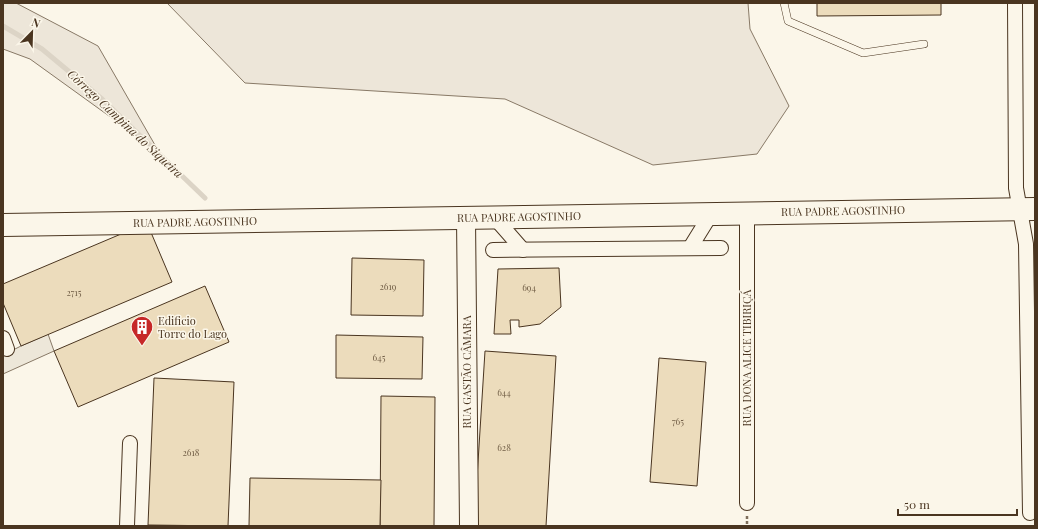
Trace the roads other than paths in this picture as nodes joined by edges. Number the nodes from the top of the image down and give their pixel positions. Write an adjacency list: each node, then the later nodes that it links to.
1 (784, 3): 3 (lane)
2 (1015, 3): 4 (street)
3 (924, 44)
4 (1027, 209): 5 (main road, RUA PADRE AGOSTINHO); 16 (street)
5 (747, 213): 6 (main road, RUA PADRE AGOSTINHO); 15 (street, RUA DONA ALICE TIBIRIÇÁ)
6 (711, 214): 7 (main road, RUA PADRE AGOSTINHO); 10 (street)
7 (494, 217): 8 (main road, RUA PADRE AGOSTINHO); 13 (street)
8 (466, 218): 9 (main road, RUA PADRE AGOSTINHO); 18 (street, RUA GASTÃO CÂMARA)
9 (3, 225)
10 (690, 248): 11 (street); 13 (street)
11 (721, 248)
12 (493, 250): 13 (street)
13 (523, 250)
14 (130, 443): 17 (street)
15 (747, 503)
16 (1030, 513)
17 (126, 526)
18 (469, 526)

